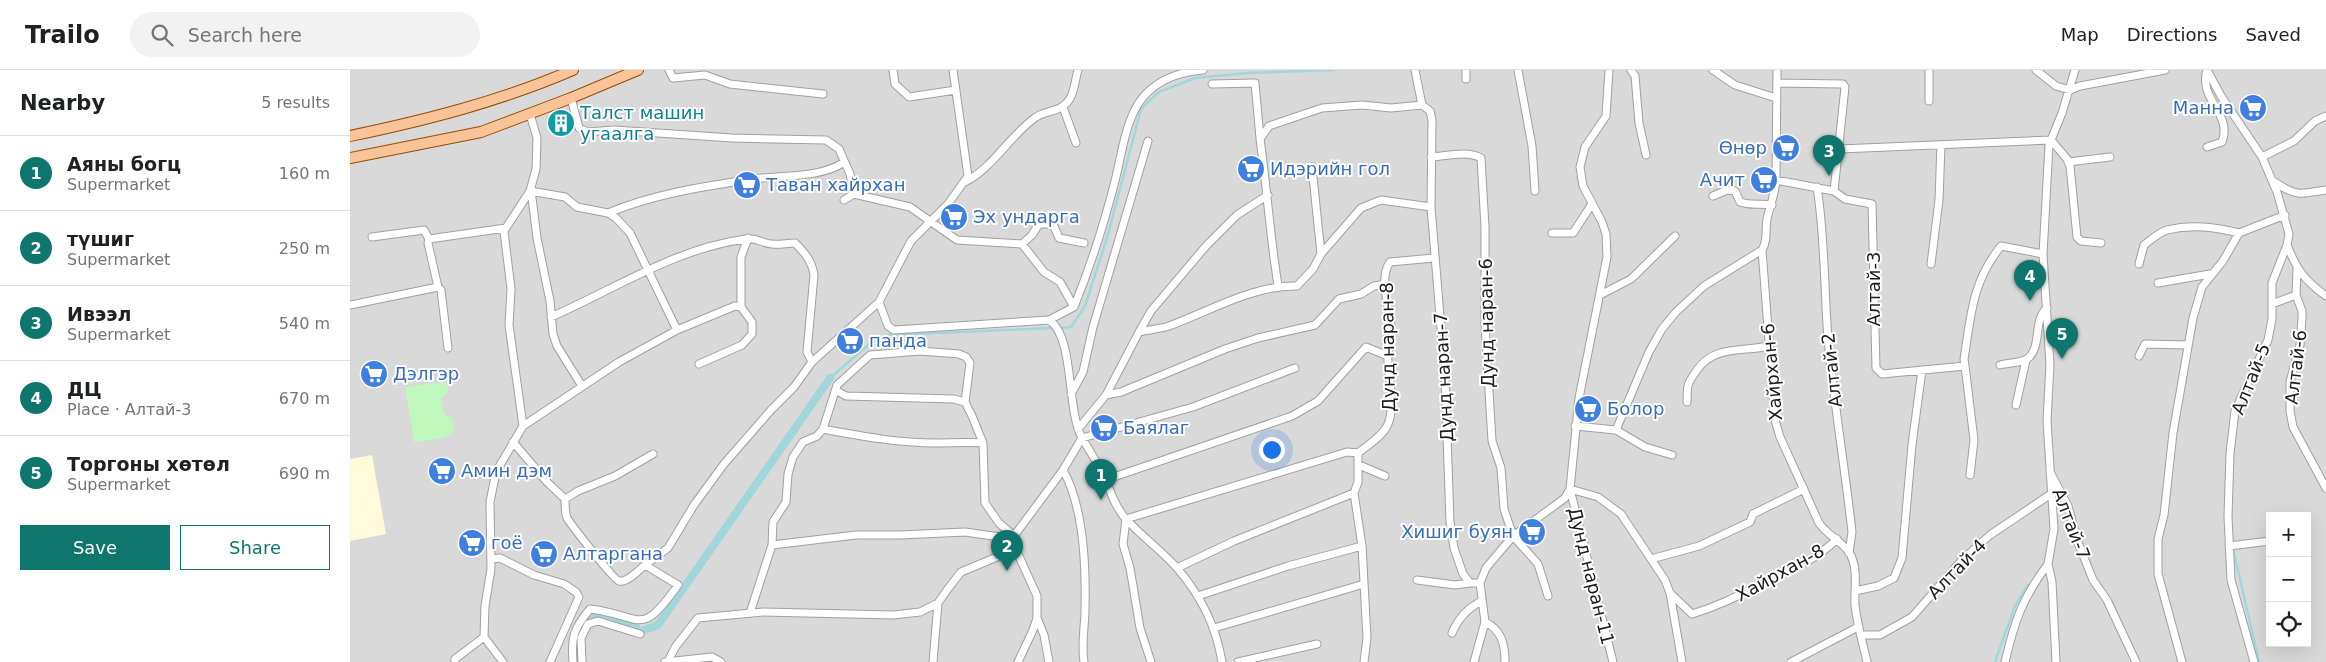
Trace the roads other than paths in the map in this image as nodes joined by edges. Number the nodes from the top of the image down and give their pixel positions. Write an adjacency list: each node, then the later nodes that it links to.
1 (573, 70): 33 (main road)
2 (638, 70): 26 (main road)
3 (669, 70): 25 (street)
4 (893, 70): 23 (street)
5 (953, 70): 23 (street)
6 (1078, 70): 30 (street)
7 (1203, 70): 98 (street)
8 (1415, 70): 29 (street)
9 (1466, 70): 20 (street)
10 (1518, 70): 55 (street)
11 (1610, 70): 61 (street, Дунд наран-11)
12 (1631, 70): 41 (street)
13 (1713, 70): 27 (street)
14 (1777, 70): 21 (street, Хайрхан-6)
15 (1929, 70): 28 (street)
16 (2036, 70): 24 (street)
17 (2075, 70): 24 (street)
18 (2165, 70): 24 (street)
19 (2207, 70): 39 (street, Алтай-5); 43 (street, Алтай-5)
20 (1466, 79)
21 (1777, 83): 27 (street, Хайрхан-6); 40 (street)
22 (1212, 84): 34 (street)
23 (956, 90): 51 (street)
24 (2070, 90): 35 (street)
25 (823, 94)
26 (571, 98): 31 (main road); 46 (street)
27 (1776, 98): 49 (street, Хайрхан-6)
28 (1929, 100)
29 (1422, 105): 34 (street); 45 (street, Дунд наран-7)
30 (1063, 107): 37 (street); 51 (street)
31 (530, 114): 44 (main road); 54 (street)
32 (2326, 116): 43 (street)
33 (350, 136)
34 (1260, 139): 58 (street)
35 (2051, 140): 38 (street); 47 (street); 80 (street)
36 (1148, 141): 118 (street)
37 (1076, 143)
38 (1941, 145): 40 (street); 82 (street)
39 (2207, 147)
40 (1840, 149): 56 (street)
41 (1646, 155)
42 (2110, 157): 47 (street)
43 (2262, 157): 50 (street, Алтай-5)
44 (350, 158)
45 (1431, 158): 63 (street, Дунд наран-7); 147 (street, Дунд наран-6)
46 (844, 162): 57 (street); 64 (street)
47 (2068, 162): 75 (street)
48 (1312, 167): 79 (street)
49 (1776, 180): 52 (street); 62 (street, Хайрхан-6)
50 (2273, 181): 53 (street); 65 (street, Алтай-5)
51 (965, 182): 66 (street)
52 (1817, 187): 56 (street); 154 (street, Алтай-2)
53 (2326, 190)
54 (530, 191): 64 (street); 67 (street); 100 (street)
55 (1535, 191)
56 (1834, 191): 115 (street, Алтай-3)
57 (854, 194): 60 (street); 66 (street)
58 (1268, 195): 89 (street); 103 (street)
59 (1713, 196): 62 (street)
60 (844, 200)
61 (1592, 204): 68 (street); 91 (street, Дунд наран-11)
62 (1772, 205): 78 (street, Хайрхан-6)
63 (1431, 207): 79 (street); 81 (street, Дунд наран-7)
64 (608, 212): 84 (street)
65 (2285, 215): 69 (street); 77 (street, Алтай-5)
66 (931, 221): 76 (street); 94 (street)
67 (506, 228): 73 (street); 123 (street)
68 (1552, 233)
69 (2239, 233): 83 (street); 86 (street)
70 (1674, 236): 91 (street)
71 (372, 237): 73 (street)
72 (748, 238): 84 (street); 97 (street); 110 (street)
73 (429, 239): 90 (street)
74 (1084, 243): 76 (street)
75 (2101, 243)
76 (1022, 244): 98 (street)
77 (2288, 245): 85 (street, Алтай-5); 95 (street, Алтай-5)
78 (1762, 250): 105 (street, Хайрхан-6); 127 (street)
79 (1321, 254): 89 (street)
80 (2043, 254): 99 (street); 113 (street)
81 (1434, 258): 88 (street, Дунд наран-8); 161 (street, Дунд наран-7)
82 (1931, 264)
83 (2139, 264)
84 (648, 269): 100 (street); 102 (street)
85 (2296, 269): 92 (street, Алтай-6); 93 (street, Алтай-5)
86 (2210, 274): 87 (street); 104 (street)
87 (2158, 283)
88 (1386, 284): 107 (street, Дунд наран-8); 119 (street)
89 (1278, 286): 103 (street)
90 (438, 288): 96 (street); 106 (street)
91 (1600, 295): 124 (street, Дунд наран-11)
92 (2296, 295): 95 (street); 140 (street, Алтай-6)
93 (2326, 296)
94 (879, 302): 101 (street); 110 (street)
95 (2272, 304): 153 (street, Алтай-5)
96 (350, 305)
97 (741, 307): 102 (street); 111 (street)
98 (1074, 307): 101 (street)
99 (2047, 308): 109 (street); 136 (street)
100 (552, 317): 116 (street)
101 (1052, 322): 118 (street)
102 (677, 330): 116 (street)
103 (1138, 332): 119 (street)
104 (2188, 345): 108 (street); 204 (street)
105 (1768, 346): 121 (street); 142 (street, Хайрхан-6)
106 (448, 348)
107 (1388, 356): 131 (street, Дунд наран-8); 139 (street)
108 (2139, 356)
109 (2026, 360): 112 (street); 122 (street)
110 (812, 362): 158 (street)
111 (699, 364)
112 (2000, 365)
113 (1965, 366): 115 (street, Алтай-3); 138 (street)
114 (1295, 368): 128 (street)
115 (1922, 370): 164 (street)
116 (582, 386): 123 (street)
117 (837, 391): 120 (street); 120 (street); 125 (street)
118 (1070, 395): 126 (street)
119 (1106, 395): 126 (street)
120 (965, 402): 130 (street)
121 (1687, 402)
122 (2016, 405)
123 (523, 426): 129 (street)
124 (1575, 426): 127 (street); 141 (street, Дунд наран-11)
125 (823, 429): 130 (street); 151 (street)
126 (1078, 429): 128 (street)
127 (1616, 430): 133 (street)
128 (1082, 438): 135 (street); 139 (street)
129 (513, 442): 145 (street); 155 (street)
130 (983, 443): 149 (street)
131 (1358, 453): 134 (street); 146 (street)
132 (653, 454): 145 (street)
133 (1672, 455)
134 (1358, 465): 137 (street); 143 (street)
135 (1063, 470): 149 (street); 191 (street)
136 (2049, 470): 144 (street, Алтай-7); 203 (street, Алтай-7)
137 (1386, 476)
138 (1970, 476)
139 (1105, 480): 146 (street)
140 (2326, 488)
141 (1570, 489): 147 (street); 156 (street); 198 (street, Дунд наран-11)
142 (1804, 489): 148 (street, Хайрхан-8); 156 (street)
143 (1354, 493): 152 (street); 159 (street)
144 (2050, 494): 157 (street, Алтай-7); 177 (street, Алтай-4)
145 (565, 499): 158 (street)
146 (1126, 519): 159 (street); 192 (street)
147 (1513, 536): 162 (street); 167 (street)
148 (1837, 539): 154 (street); 165 (street, Хайрхан-8)
149 (1014, 540): 151 (street); 169 (street); 171 (street)
150 (2266, 541): 153 (street)
151 (772, 545): 170 (street)
152 (1362, 546): 163 (street); 166 (street)
153 (2228, 546): 205 (street)
154 (1849, 553): 164 (street)
155 (491, 559): 178 (street); 184 (street)
156 (1652, 559): 165 (street)
157 (2048, 564): 181 (street, Алтай-7); 202 (street, Алтай-7)
158 (645, 565): 185 (street)
159 (1177, 568): 166 (street)
160 (1417, 580): 161 (street)
161 (1470, 583): 162 (street)
162 (1480, 583): 168 (street)
163 (1364, 584): 174 (street); 195 (street)
164 (1855, 591): 173 (street)
165 (1670, 593): 199 (street)
166 (1198, 596): 174 (street)
167 (1548, 596)
168 (1482, 600): 172 (street); 175 (street)
169 (938, 603): 170 (street); 188 (street)
170 (750, 613): 180 (street)
171 (1037, 618): 189 (street); 190 (street)
172 (1486, 622): 196 (street); 197 (street)
173 (1858, 627): 177 (street); 200 (street)
174 (1214, 628): 193 (street)
175 (1452, 633)
176 (640, 634): 186 (street)
177 (1862, 635): 201 (street)
178 (484, 637): 182 (street); 183 (street)
179 (1317, 644): 194 (street)
180 (666, 661): 187 (street)
181 (2004, 661)
182 (455, 662)
183 (503, 662)
184 (550, 662)
185 (573, 662)
186 (582, 662)
187 (721, 662)
188 (933, 662)
189 (1018, 662)
190 (1048, 662)
191 (1084, 662)
192 (1151, 662)
193 (1222, 662)
194 (1238, 662)
195 (1364, 662)
196 (1474, 662)
197 (1505, 662)
198 (1613, 662)
199 (1682, 662)
200 (1791, 662)
201 (1867, 662)
202 (2056, 662)
203 (2136, 662)
204 (2182, 662)
205 (2254, 662)

